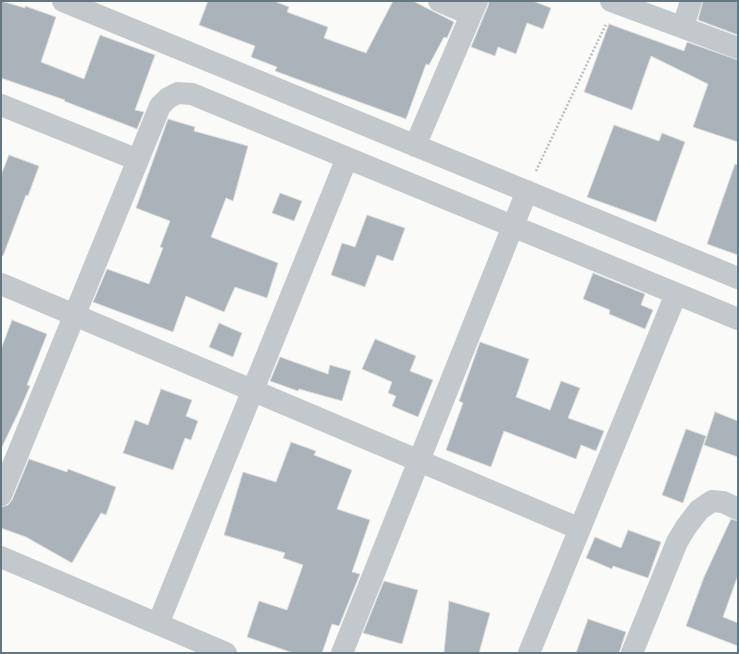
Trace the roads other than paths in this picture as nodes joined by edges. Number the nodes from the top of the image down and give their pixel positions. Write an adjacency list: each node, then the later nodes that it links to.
1 (63, 1): 9 (street)
2 (439, 1): 5 (street)
3 (691, 1): 6 (street)
4 (615, 2): 6 (street)
5 (474, 8): 9 (street)
6 (683, 27): 7 (street)
7 (738, 48)
8 (1, 105): 11 (street)
9 (415, 146): 12 (street)
10 (347, 158): 11 (street); 13 (street); 19 (street)
11 (138, 160): 17 (street)
12 (527, 192): 13 (street); 14 (street)
13 (512, 226): 16 (street); 20 (street)
14 (738, 278)
15 (1, 284): 17 (street)
16 (676, 294): 18 (street); 23 (street)
17 (74, 315): 19 (street); 21 (street)
18 (738, 319)
19 (253, 391): 20 (street); 25 (street)
20 (419, 461): 23 (street); 27 (street)
21 (1, 495)
22 (738, 509): 29 (street)
23 (580, 529): 28 (street)
24 (1, 557): 25 (street)
25 (158, 624): 26 (street)
26 (226, 653)
27 (342, 653)
28 (529, 653)
29 (632, 653)

